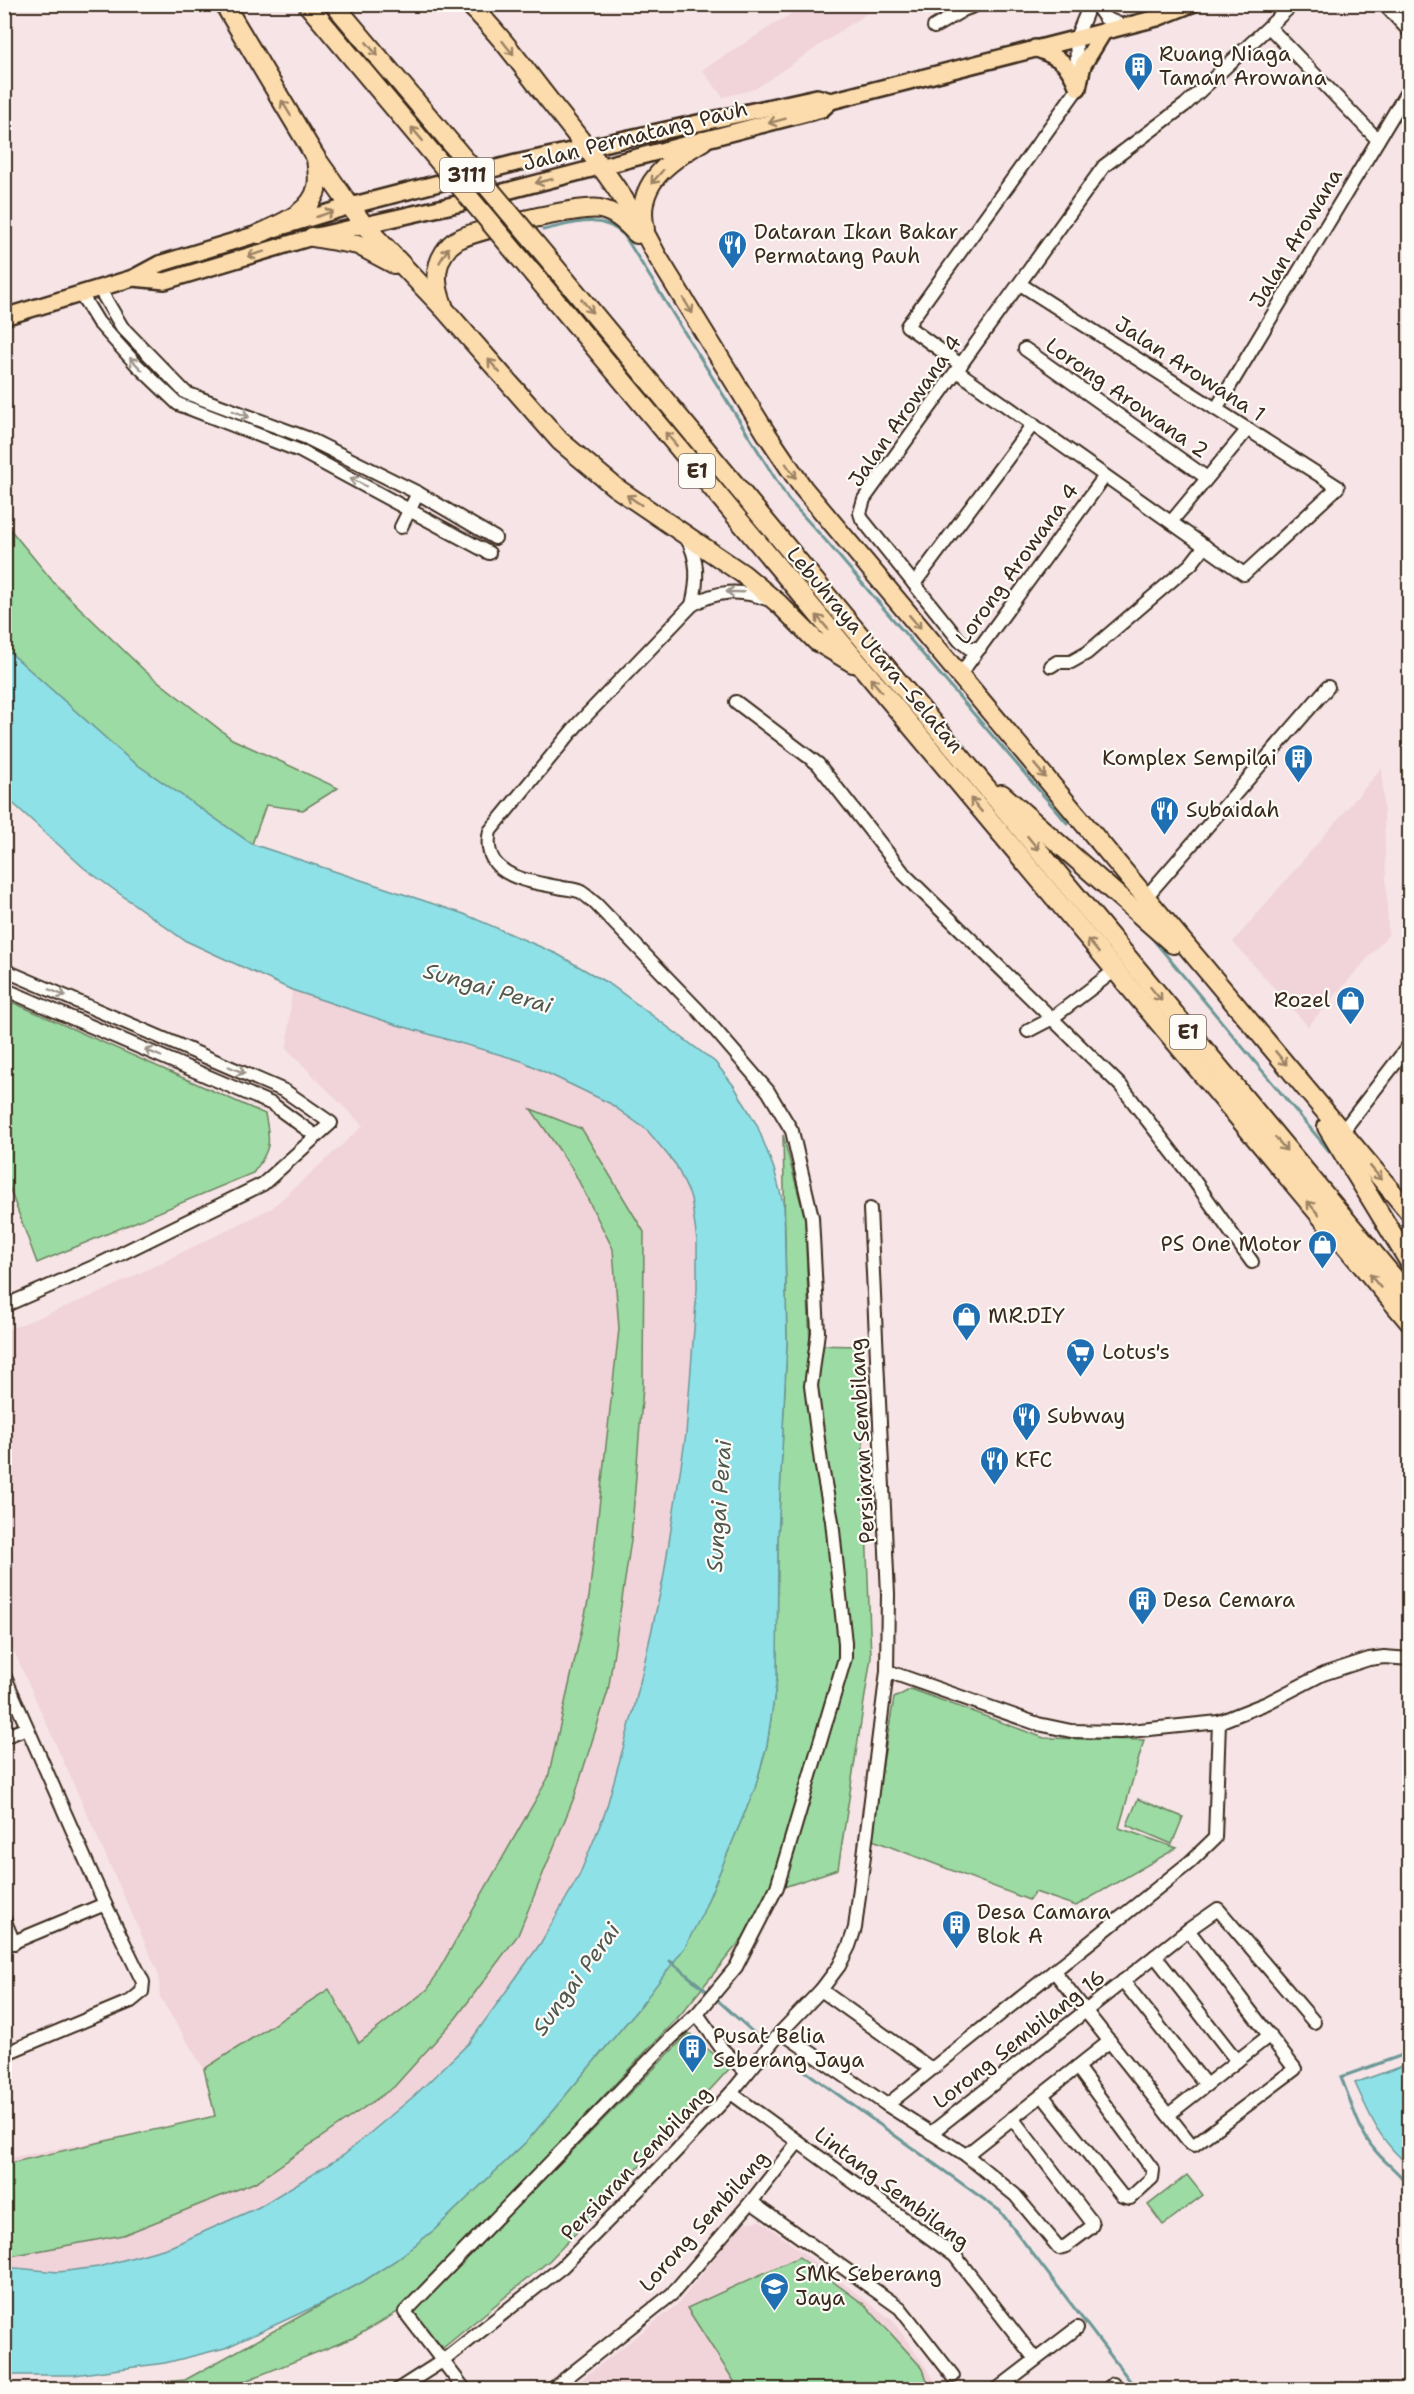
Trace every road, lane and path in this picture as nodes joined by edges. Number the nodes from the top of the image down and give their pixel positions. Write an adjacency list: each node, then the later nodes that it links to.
1 (224, 4): 24 (highway, one-way to 1)
2 (308, 4): 61 (highway, Lebuhraya Utara–Selatan / E1, one-way to 2, bridge)
3 (334, 4): 65 (highway, Lebuhraya Utara–Selatan / E1, one-way to 65, bridge)
4 (469, 4): 23 (highway, one-way to 23)
5 (979, 4): 12 (street)
6 (1085, 4): 16 (street)
7 (1095, 4): 11 (street)
8 (1192, 4): 11 (main road, Jalan Permatang Pauh / 3111)
9 (1293, 4): 13 (street)
10 (1384, 4): 15 (street)
11 (1124, 26): 14 (main road, Jalan Permatang Pauh / 3111)
12 (934, 27)
13 (1269, 27): 21 (street); 34 (street, Jalan Arowana 4)
14 (1104, 31): 16 (main road, Jalan Permatang Pauh / 3111); 19 (main road)
15 (1410, 32)
16 (1076, 38): 17 (main road, Jalan Permatang Pauh / 3111); 19 (street)
17 (1035, 48): 19 (main road); 20 (main road, Jalan Permatang Pauh / 3111)
18 (1410, 87): 21 (street, Jalan Arowana)
19 (1078, 88): 40 (street)
20 (831, 101): 22 (main road, Jalan Permatang Pauh / 3111, one-way to 22); 23 (main road, Jalan Permatang Pauh / 3111)
21 (1378, 140): 41 (street, Jalan Arowana)
22 (703, 141): 25 (main road, Jalan Permatang Pauh / 3111); 28 (highway, one-way to 28)
23 (585, 147): 25 (highway); 26 (main road, Jalan Permatang Pauh / 3111)
24 (316, 158): 26 (highway); 29 (highway)
25 (601, 167): 27 (main road, Jalan Permatang Pauh / 3111, one-way to 27); 28 (highway)
26 (350, 206): 27 (highway); 29 (main road, Jalan Permatang Pauh / 3111, one-way to 26)
27 (364, 225): 30 (main road, Jalan Permatang Pauh / 3111); 32 (highway)
28 (646, 233): 31 (highway)
29 (259, 234): 33 (main road, Jalan Permatang Pauh / 3111)
30 (312, 237): 32 (highway); 33 (main road, Jalan Permatang Pauh / 3111, one-way to 33)
31 (657, 256): 37 (highway, one-way to 31); 62 (highway, one-way to 62)
32 (408, 272): 37 (highway)
33 (133, 278): 35 (main road, Jalan Permatang Pauh / 3111)
34 (1020, 284): 40 (street, Jalan Arowana 4); 41 (street, Jalan Arowana 1)
35 (99, 288): 36 (main road, Jalan Permatang Pauh / 3111); 44 (street, one-way to 44)
36 (81, 294): 38 (main road, Jalan Permatang Pauh / 3111); 45 (street, one-way to 36)
37 (445, 310): 52 (highway, one-way to 37)
38 (4, 317)
39 (1025, 349): 47 (street, Lorong Arowana 2)
40 (959, 368): 42 (street); 56 (street, Jalan Arowana 4)
41 (1216, 409): 43 (street, Jalan Arowana 1)
42 (1033, 424): 46 (street); 56 (street)
43 (1248, 429): 47 (street); 54 (street, Jalan Arowana 1)
44 (307, 438): 45 (street); 48 (street)
45 (300, 451): 49 (street, one-way to 45)
46 (1105, 476): 50 (street); 59 (street, Lorong Arowana 4)
47 (1207, 478): 50 (street)
48 (418, 494): 49 (street); 53 (street)
49 (410, 509): 51 (street); 55 (street)
50 (1171, 522): 54 (street)
51 (401, 527)
52 (683, 533): 57 (highway); 58 (street)
53 (495, 538)
54 (1205, 546): 60 (street)
55 (489, 553)
56 (914, 584): 59 (street, Jalan Arowana 4)
57 (779, 604): 58 (street, one-way to 58); 61 (highway)
58 (692, 605): 99 (street)
59 (980, 648): 62 (street, Lorong Arowana 4)
60 (1051, 666)
61 (860, 667): 68 (highway, Lebuhraya Utara–Selatan / E1, one-way to 61)
62 (959, 676): 66 (highway, one-way to 66)
63 (1328, 687): 66 (street)
64 (736, 702): 71 (street)
65 (969, 765): 70 (highway); 81 (highway, Lebuhraya Utara–Selatan / E1, one-way to 81)
66 (1146, 897): 70 (highway)
67 (4, 970): 76 (street, one-way to 76)
68 (1114, 970): 71 (street); 83 (highway, Lebuhraya Utara–Selatan / E1, one-way to 68)
69 (4, 989): 76 (street, one-way to 69)
70 (1224, 991): 74 (highway, one-way to 74)
71 (1051, 1019): 72 (street); 79 (street)
72 (1028, 1031)
73 (1410, 1044): 75 (street)
74 (1304, 1086): 75 (highway); 80 (highway)
75 (1342, 1132): 78 (highway, one-way to 78)
76 (316, 1136): 82 (street)
77 (870, 1209): 85 (street, Persiaran Sembilang)
78 (1410, 1213)
79 (1252, 1262)
80 (1410, 1263)
81 (1410, 1297)
82 (4, 1306)
83 (1410, 1323)
84 (1410, 1659): 87 (street)
85 (887, 1671): 87 (street); 97 (street, Persiaran Sembilang)
86 (4, 1675): 88 (street)
87 (1219, 1722): 95 (street)
88 (27, 1728): 89 (street); 90 (street)
89 (4, 1737)
90 (105, 1904): 93 (street); 104 (street)
91 (4, 1919): 93 (street)
92 (1188, 1930): 94 (street, Lorong Sembilang 16); 100 (street, Lorong Sembilang 16); 102 (street)
93 (9, 1945)
94 (1155, 1956): 96 (street, Lorong Sembilang 16); 105 (street)
95 (1054, 1971): 98 (street); 107 (street)
96 (1123, 1982): 98 (street, Lorong Sembilang 16); 109 (street)
97 (821, 1990): 101 (street, Persiaran Sembilang); 107 (street)
98 (1086, 2011): 103 (street); 115 (street, Lorong Sembilang 16)
99 (697, 2014): 108 (street); 121 (street)
100 (1314, 2022)
101 (781, 2032): 108 (street, Persiaran Sembilang); 112 (street)
102 (1270, 2035): 105 (street); 113 (street)
103 (1110, 2041): 106 (street); 113 (street)
104 (4, 2054)
105 (1237, 2061): 109 (street)
106 (1077, 2067): 111 (street); 111 (street)
107 (930, 2068): 112 (street)
108 (747, 2073): 110 (street, Persiaran Sembilang)
109 (1206, 2085): 113 (street)
110 (730, 2093): 116 (street, Lintang Sembilang); 121 (street, Persiaran Sembilang)
111 (1042, 2095): 114 (street)
112 (886, 2105): 115 (street)
113 (1168, 2115)
114 (1012, 2118): 117 (street); 117 (street)
115 (931, 2133): 117 (street)
116 (798, 2142): 118 (street, Lorong Sembilang); 120 (street, Lintang Sembilang)
117 (966, 2155)
118 (751, 2202): 122 (street); 125 (street, Lorong Sembilang)
119 (1077, 2328): 120 (street)
120 (1035, 2359): 126 (street)
121 (444, 2360): 123 (street, Persiaran Sembilang); 124 (street)
122 (953, 2376)
123 (397, 2390)
124 (465, 2390)
125 (551, 2390)
126 (996, 2390)

